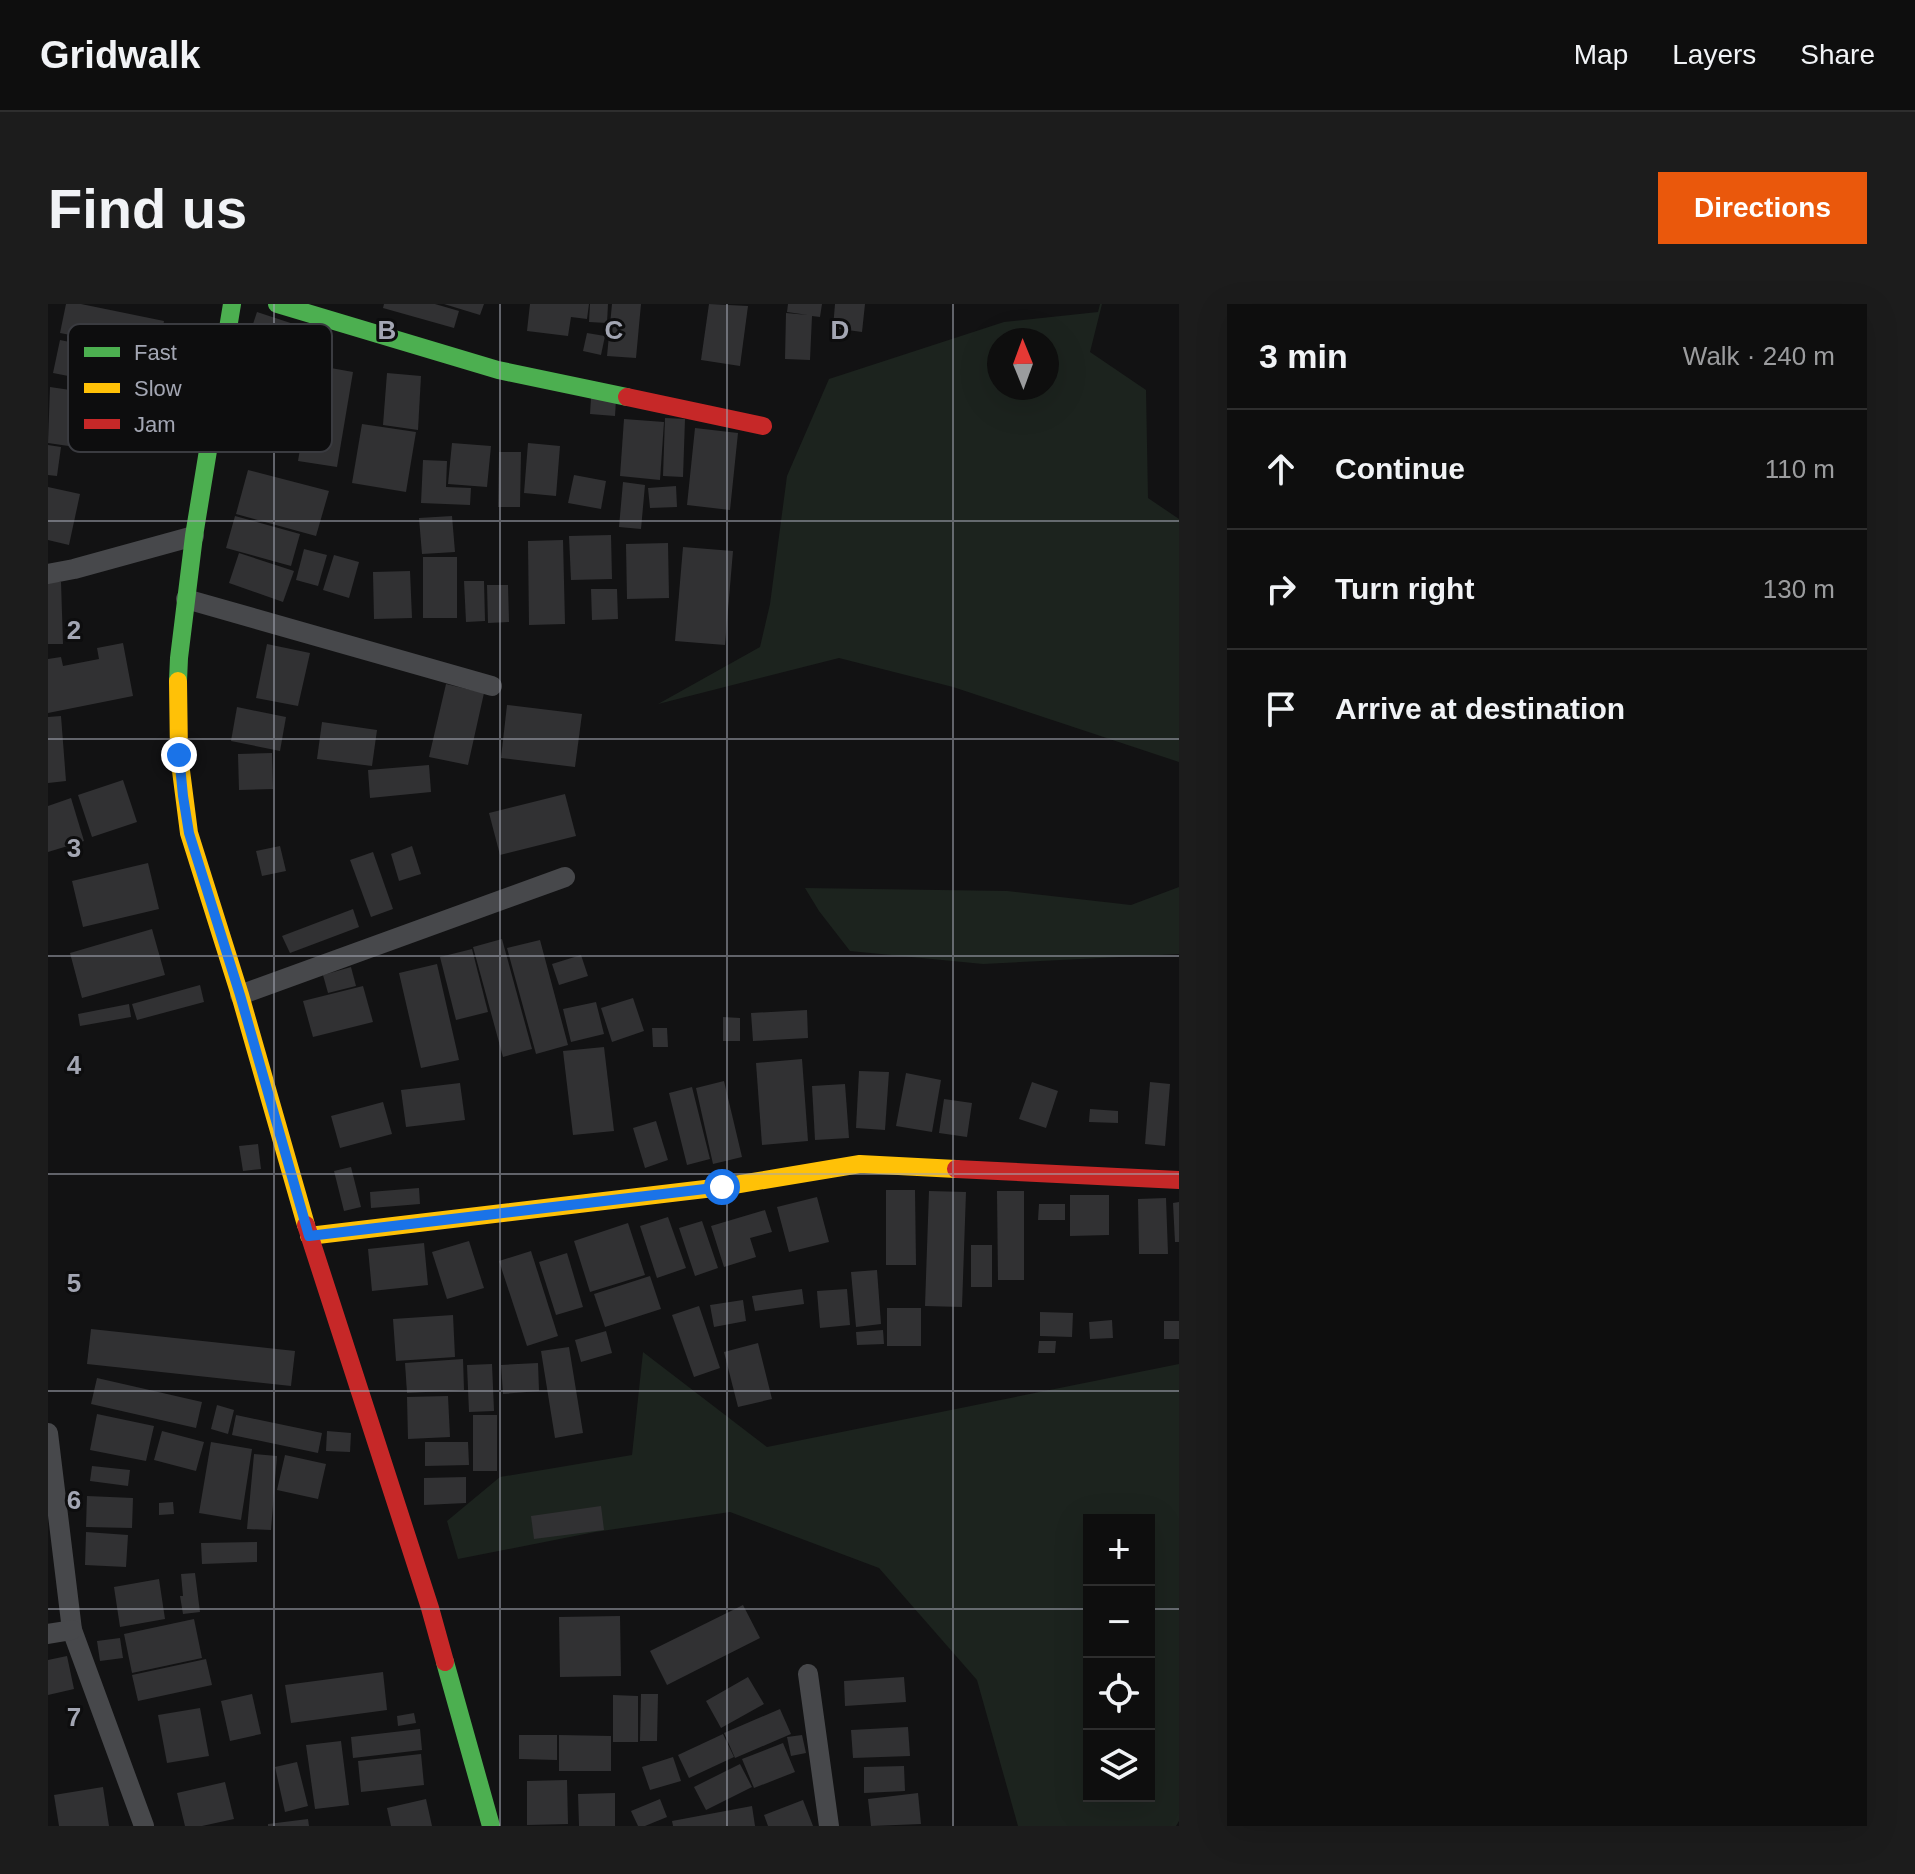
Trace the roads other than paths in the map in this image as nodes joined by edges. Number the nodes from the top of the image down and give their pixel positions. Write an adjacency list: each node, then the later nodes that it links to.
1 (232, 304): 3 (street)
2 (277, 304): 4 (street)
3 (229, 324)
4 (763, 426)
5 (208, 452): 6 (street)
6 (194, 536): 7 (street); 8 (street)
7 (48, 574)
8 (186, 599): 9 (street); 11 (street)
9 (492, 686)
10 (565, 877): 11 (street)
11 (240, 995): 13 (street)
12 (1179, 1180): 13 (street)
13 (309, 1236): 19 (street)
14 (48, 1433): 15 (street)
15 (72, 1630): 16 (street); 18 (street)
16 (48, 1634)
17 (808, 1674): 20 (street)
18 (144, 1826)
19 (491, 1826)
20 (829, 1826)

